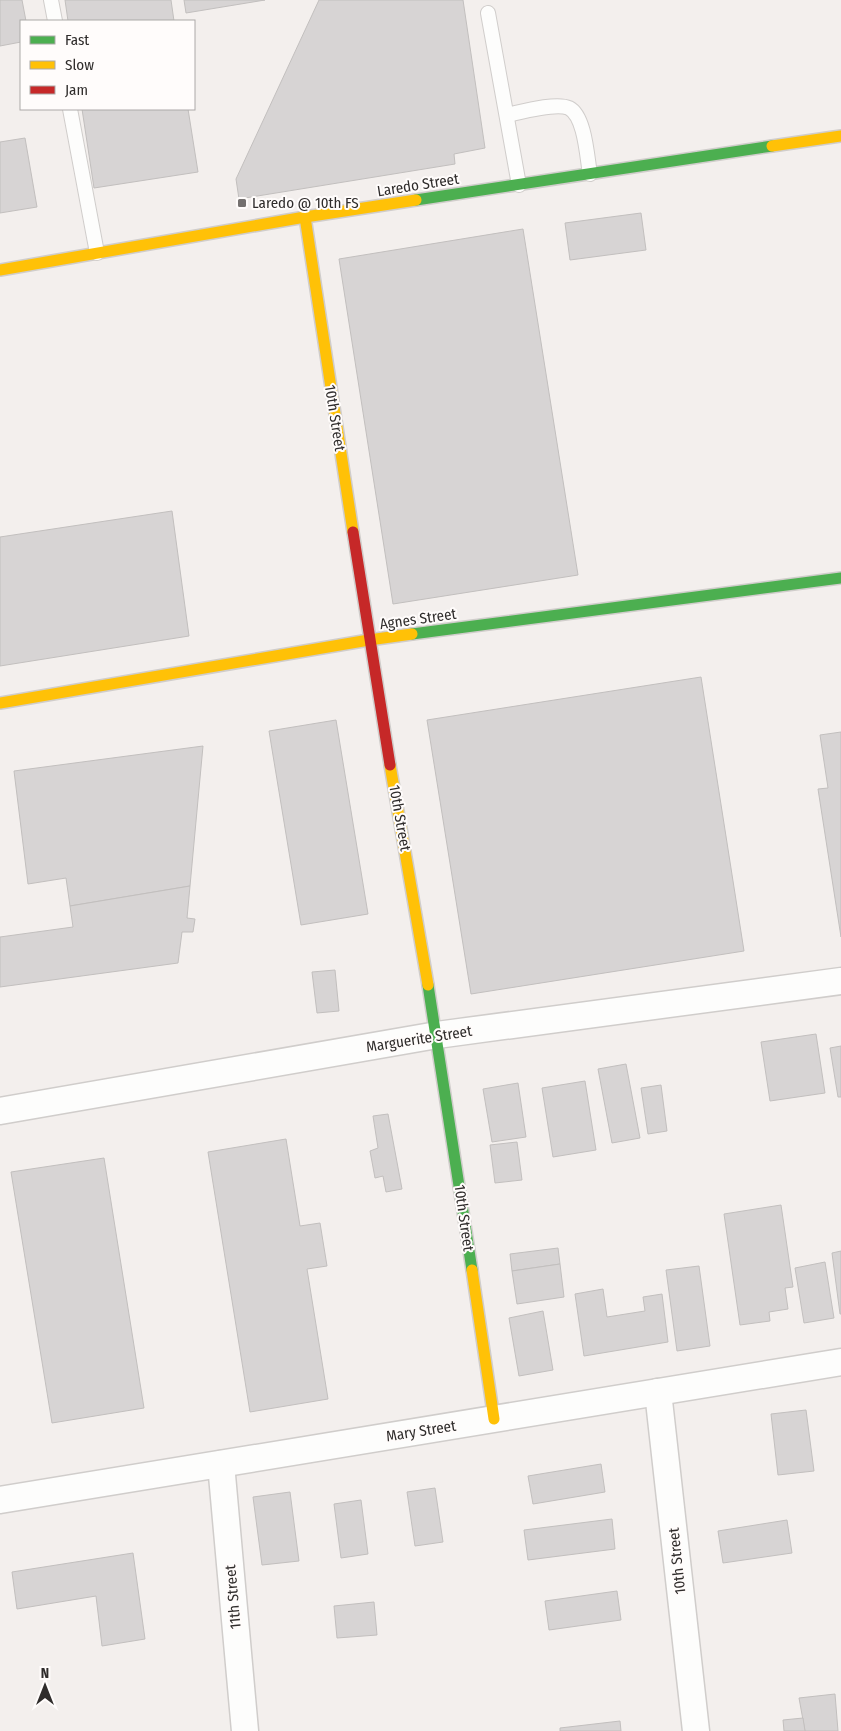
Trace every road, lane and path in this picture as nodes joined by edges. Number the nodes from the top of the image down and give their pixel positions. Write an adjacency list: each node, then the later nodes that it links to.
1 (51, 0): 3 (lane)
2 (488, 14): 5 (lane)
3 (55, 20)
4 (70, 110): 10 (lane)
5 (506, 115): 7 (lane); 8 (lane)
6 (841, 136): 7 (main road, Laredo Street)
7 (590, 174): 8 (main road, Laredo Street)
8 (519, 185): 9 (main road, Laredo Street)
9 (305, 217): 10 (main road, Laredo Street); 13 (main road, 10th Street)
10 (96, 253): 11 (main road, Laredo Street)
11 (0, 270)
12 (841, 578): 13 (main road, Agnes Street)
13 (369, 640): 14 (main road, Agnes Street); 16 (main road, 10th Street)
14 (0, 703)
15 (841, 981): 16 (street, Marguerite Street)
16 (437, 1035): 17 (street, Marguerite Street); 20 (main road, 10th Street)
17 (0, 1111)
18 (841, 1362): 19 (street, Mary Street)
19 (658, 1392): 20 (street, Mary Street); 24 (street, 10th Street)
20 (494, 1419): 21 (street, Mary Street)
21 (221, 1464): 22 (street, Mary Street); 23 (street, 11th Street)
22 (0, 1500)
23 (244, 1731)
24 (696, 1731)

